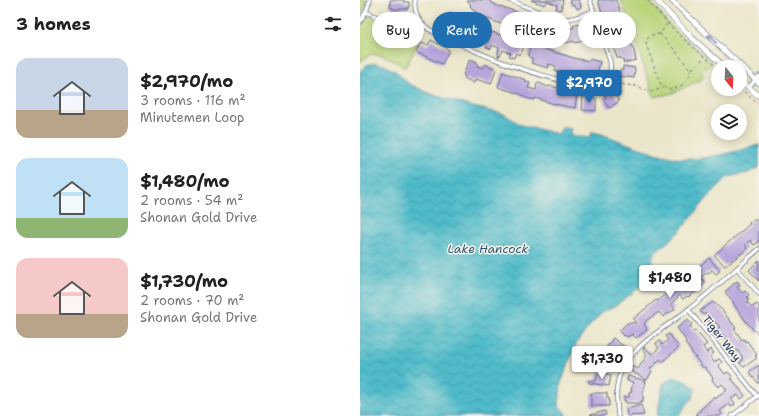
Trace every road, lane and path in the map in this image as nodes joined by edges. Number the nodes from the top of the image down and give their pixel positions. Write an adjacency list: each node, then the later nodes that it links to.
1 (370, 0): 9 (street)
2 (415, 0): 10 (street)
3 (509, 0): 8 (street)
4 (590, 0): 8 (street)
5 (647, 0): 13 (path)
6 (656, 0): 17 (main road)
7 (672, 0): 21 (main road, one-way to 7)
8 (593, 11): 14 (street)
9 (366, 12): 11 (street); 12 (street)
10 (416, 12)
11 (372, 14)
12 (360, 22)
13 (668, 23): 15 (path); 16 (path)
14 (424, 25)
15 (660, 34): 19 (path); 22 (path)
16 (704, 56): 18 (path); 19 (path)
17 (717, 60)
18 (711, 62)
19 (692, 70): 22 (path)
20 (612, 79): 22 (path)
21 (758, 80): 23 (street)
22 (664, 87)
23 (749, 87): 25 (main road)
24 (747, 94): 26 (path)
25 (759, 96)
26 (759, 105)
27 (759, 249): 28 (street)
28 (737, 268): 29 (street); 30 (street)
29 (759, 294)
30 (688, 309): 31 (street, Tiger Way); 32 (street)
31 (758, 396): 33 (street)
32 (618, 416)
33 (732, 416)

